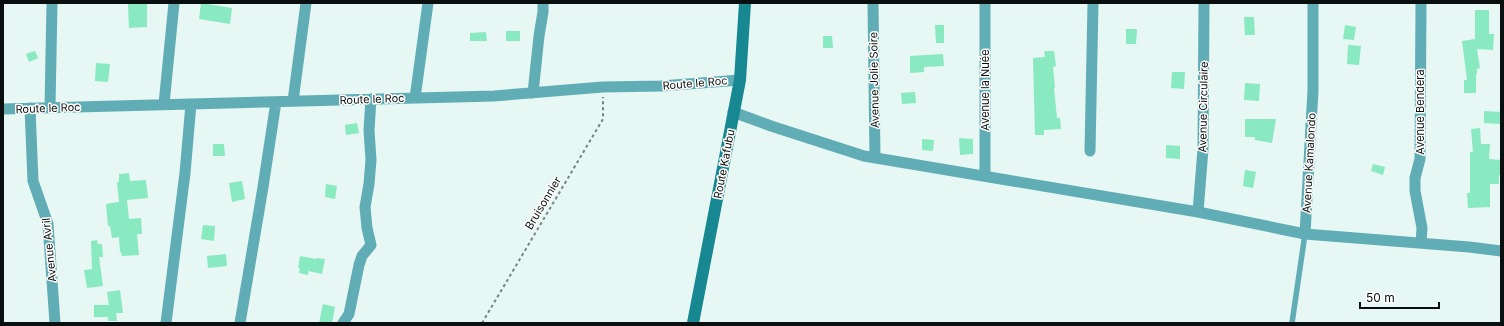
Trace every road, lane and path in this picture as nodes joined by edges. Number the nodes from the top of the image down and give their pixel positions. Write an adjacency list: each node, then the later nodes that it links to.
1 (52, 3): 23 (street)
2 (174, 3): 20 (street)
3 (306, 3): 18 (street)
4 (428, 3): 16 (street)
5 (543, 3): 15 (street)
6 (745, 3): 13 (main road, Route Kafubu)
7 (873, 3): 27 (street, Avenue Jolie Soire)
8 (985, 3): 28 (street, Avenue la Nuée)
9 (1093, 3): 26 (street)
10 (1204, 3): 29 (street, Avenue Circulaire)
11 (1314, 3): 30 (street, Avenue Kamalondo)
12 (1421, 3): 31 (street, Avenue Bendera)
13 (740, 80): 14 (street, Route le Roc); 25 (main road, Route Kafubu)
14 (604, 87): 15 (street, Route le Roc); 37 (path, Bruisonnier)
15 (533, 93): 16 (street, Route le Roc)
16 (415, 98): 17 (street, Route le Roc)
17 (371, 99): 18 (street, Route le Roc); 36 (street)
18 (293, 101): 19 (street, Route le Roc)
19 (276, 102): 21 (street, Route le Roc); 35 (street)
20 (164, 104): 21 (street, Route le Roc); 23 (street, Route le Roc)
21 (191, 104): 34 (street)
22 (30, 108): 23 (street, Route le Roc); 24 (street, Route le Roc); 33 (street, Avenue Avril)
23 (50, 108)
24 (3, 109)
25 (733, 112): 27 (street); 38 (main road, Route Kafubu)
26 (1090, 150)
27 (875, 158): 28 (street)
28 (985, 176): 29 (street)
29 (1198, 212): 30 (street)
30 (1305, 234): 31 (street); 39 (lane, Avenue Kamalondo)
31 (1421, 243): 32 (street)
32 (1501, 251)
33 (54, 323)
34 (166, 323)
35 (240, 323)
36 (343, 323)
37 (482, 323)
38 (693, 323)
39 (1292, 323)

